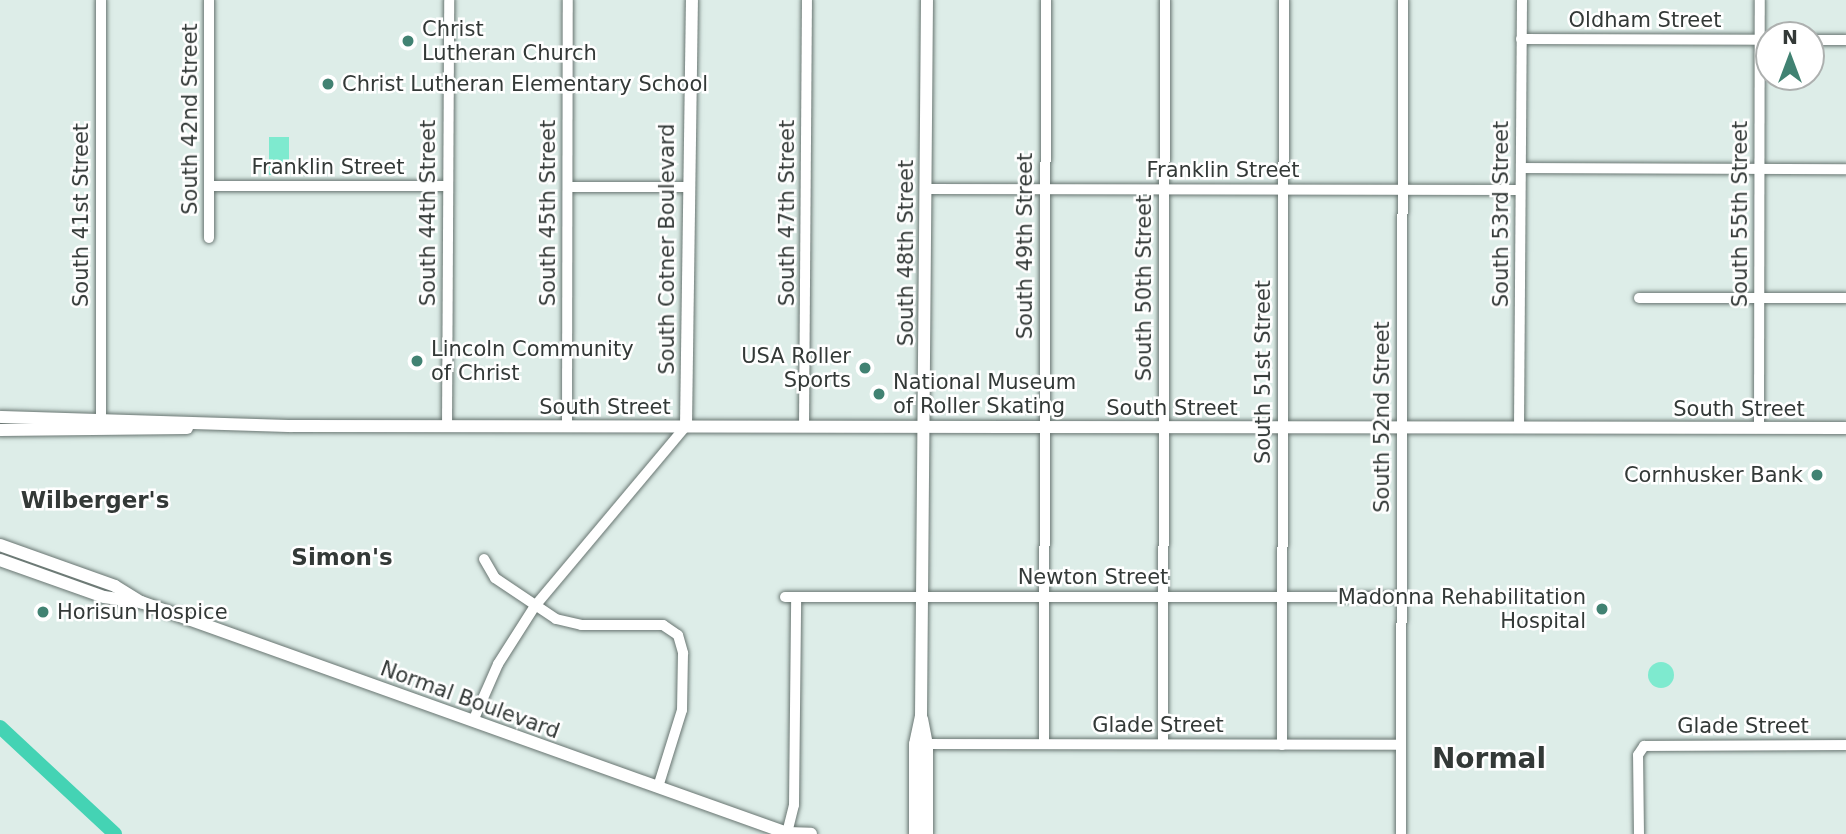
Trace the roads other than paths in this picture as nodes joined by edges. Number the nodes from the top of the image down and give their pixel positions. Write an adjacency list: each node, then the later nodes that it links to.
1 (101, 0): 38 (street, South 41st Street)
2 (209, 0): 23 (street, South 42nd Street)
3 (449, 0): 24 (street, South 44th Street)
4 (568, 0): 25 (street, South 45th Street)
5 (692, 0): 26 (main road, South Cotner Boulevard)
6 (807, 0): 42 (street, South 47th Street)
7 (926, 0): 27 (main road, South 48th Street)
8 (1046, 0): 28 (street, South 49th Street)
9 (1165, 0): 29 (street, South 50th Street)
10 (1284, 0): 30 (street, South 51st Street)
11 (1403, 0): 31 (street, South 52nd Street)
12 (1522, 0): 15 (street, South 53rd Street)
13 (1759, 0): 14 (street, South 55th Street)
14 (1762, 21)
15 (1521, 39): 16 (street, Oldham Street); 20 (street, South 53rd Street)
16 (1755, 40)
17 (1825, 40): 18 (street)
18 (1846, 40)
19 (1762, 91): 21 (street, South 55th Street)
20 (1521, 169): 21 (street); 32 (street, South 53rd Street)
21 (1759, 169): 22 (street); 35 (street, South 55th Street)
22 (1846, 169)
23 (209, 186): 24 (street, Franklin Street); 33 (street, South 42nd Street)
24 (447, 186): 39 (street, South 44th Street)
25 (568, 187): 26 (street); 40 (street, South 45th Street)
26 (687, 187): 41 (main road, South Cotner Boulevard)
27 (925, 189): 28 (street, Franklin Street); 43 (main road, South 48th Street)
28 (1045, 189): 29 (street, Franklin Street); 44 (street, South 49th Street)
29 (1164, 189): 30 (street, Franklin Street); 45 (street, South 50th Street)
30 (1283, 189): 31 (street, Franklin Street); 46 (street, South 51st Street)
31 (1402, 190): 32 (street, Franklin Street); 47 (street, South 52nd Street)
32 (1521, 190): 48 (street, South 53rd Street)
33 (209, 237)
34 (1639, 298): 35 (street)
35 (1759, 298): 36 (street); 49 (street, South 55th Street)
36 (1846, 298)
37 (0, 416): 38 (main road, South Street)
38 (101, 424): 39 (main road, South Street); 51 (main road, South Street)
39 (447, 426): 40 (main road, South Street)
40 (567, 426): 41 (main road, South Street)
41 (686, 426): 42 (main road, South Street); 61 (street)
42 (804, 426): 43 (main road, South Street)
43 (924, 427): 44 (main road, South Street); 56 (main road, South 48th Street)
44 (1043, 427): 45 (main road, South Street); 55 (street, South 49th Street)
45 (1162, 427): 46 (main road, South Street); 57 (street, South 50th Street)
46 (1281, 427): 47 (main road, South Street); 58 (street, South 51st Street)
47 (1400, 428): 48 (main road, South Street); 59 (street, South 52nd Street)
48 (1519, 428): 49 (main road, South Street)
49 (1759, 428): 50 (main road, South Street)
50 (1846, 428)
51 (0, 430)
52 (0, 545): 60 (main road, Normal Boulevard)
53 (484, 559): 61 (street)
54 (0, 560): 60 (main road, Normal Boulevard)
55 (1045, 596): 56 (street, Newton Street); 57 (street, Newton Street); 64 (street, South 49th Street)
56 (923, 597): 63 (main road, South 48th Street); 70 (street, Newton Street)
57 (1164, 597): 58 (street, Newton Street); 65 (street, South 50th Street)
58 (1283, 597): 59 (street, Newton Street); 66 (street, South 51st Street)
59 (1402, 597): 67 (street, South 52nd Street)
60 (141, 602): 62 (main road, Normal Boulevard)
61 (535, 606): 62 (street); 69 (street)
62 (473, 721): 69 (main road, Normal Boulevard)
63 (921, 744): 64 (street, Glade Street); 72 (main road, South 48th Street); 73 (main road, South 48th Street)
64 (1044, 744): 65 (street, Glade Street)
65 (1163, 744): 66 (street, Glade Street)
66 (1282, 745): 67 (street, Glade Street)
67 (1401, 745): 74 (street, South 52nd Street)
68 (1846, 745): 75 (street, Glade Street)
69 (658, 787): 70 (main road, Normal Boulevard)
70 (787, 834): 71 (main road, Normal Boulevard)
71 (811, 834)
72 (915, 834)
73 (927, 834)
74 (1401, 834)
75 (1639, 834)

